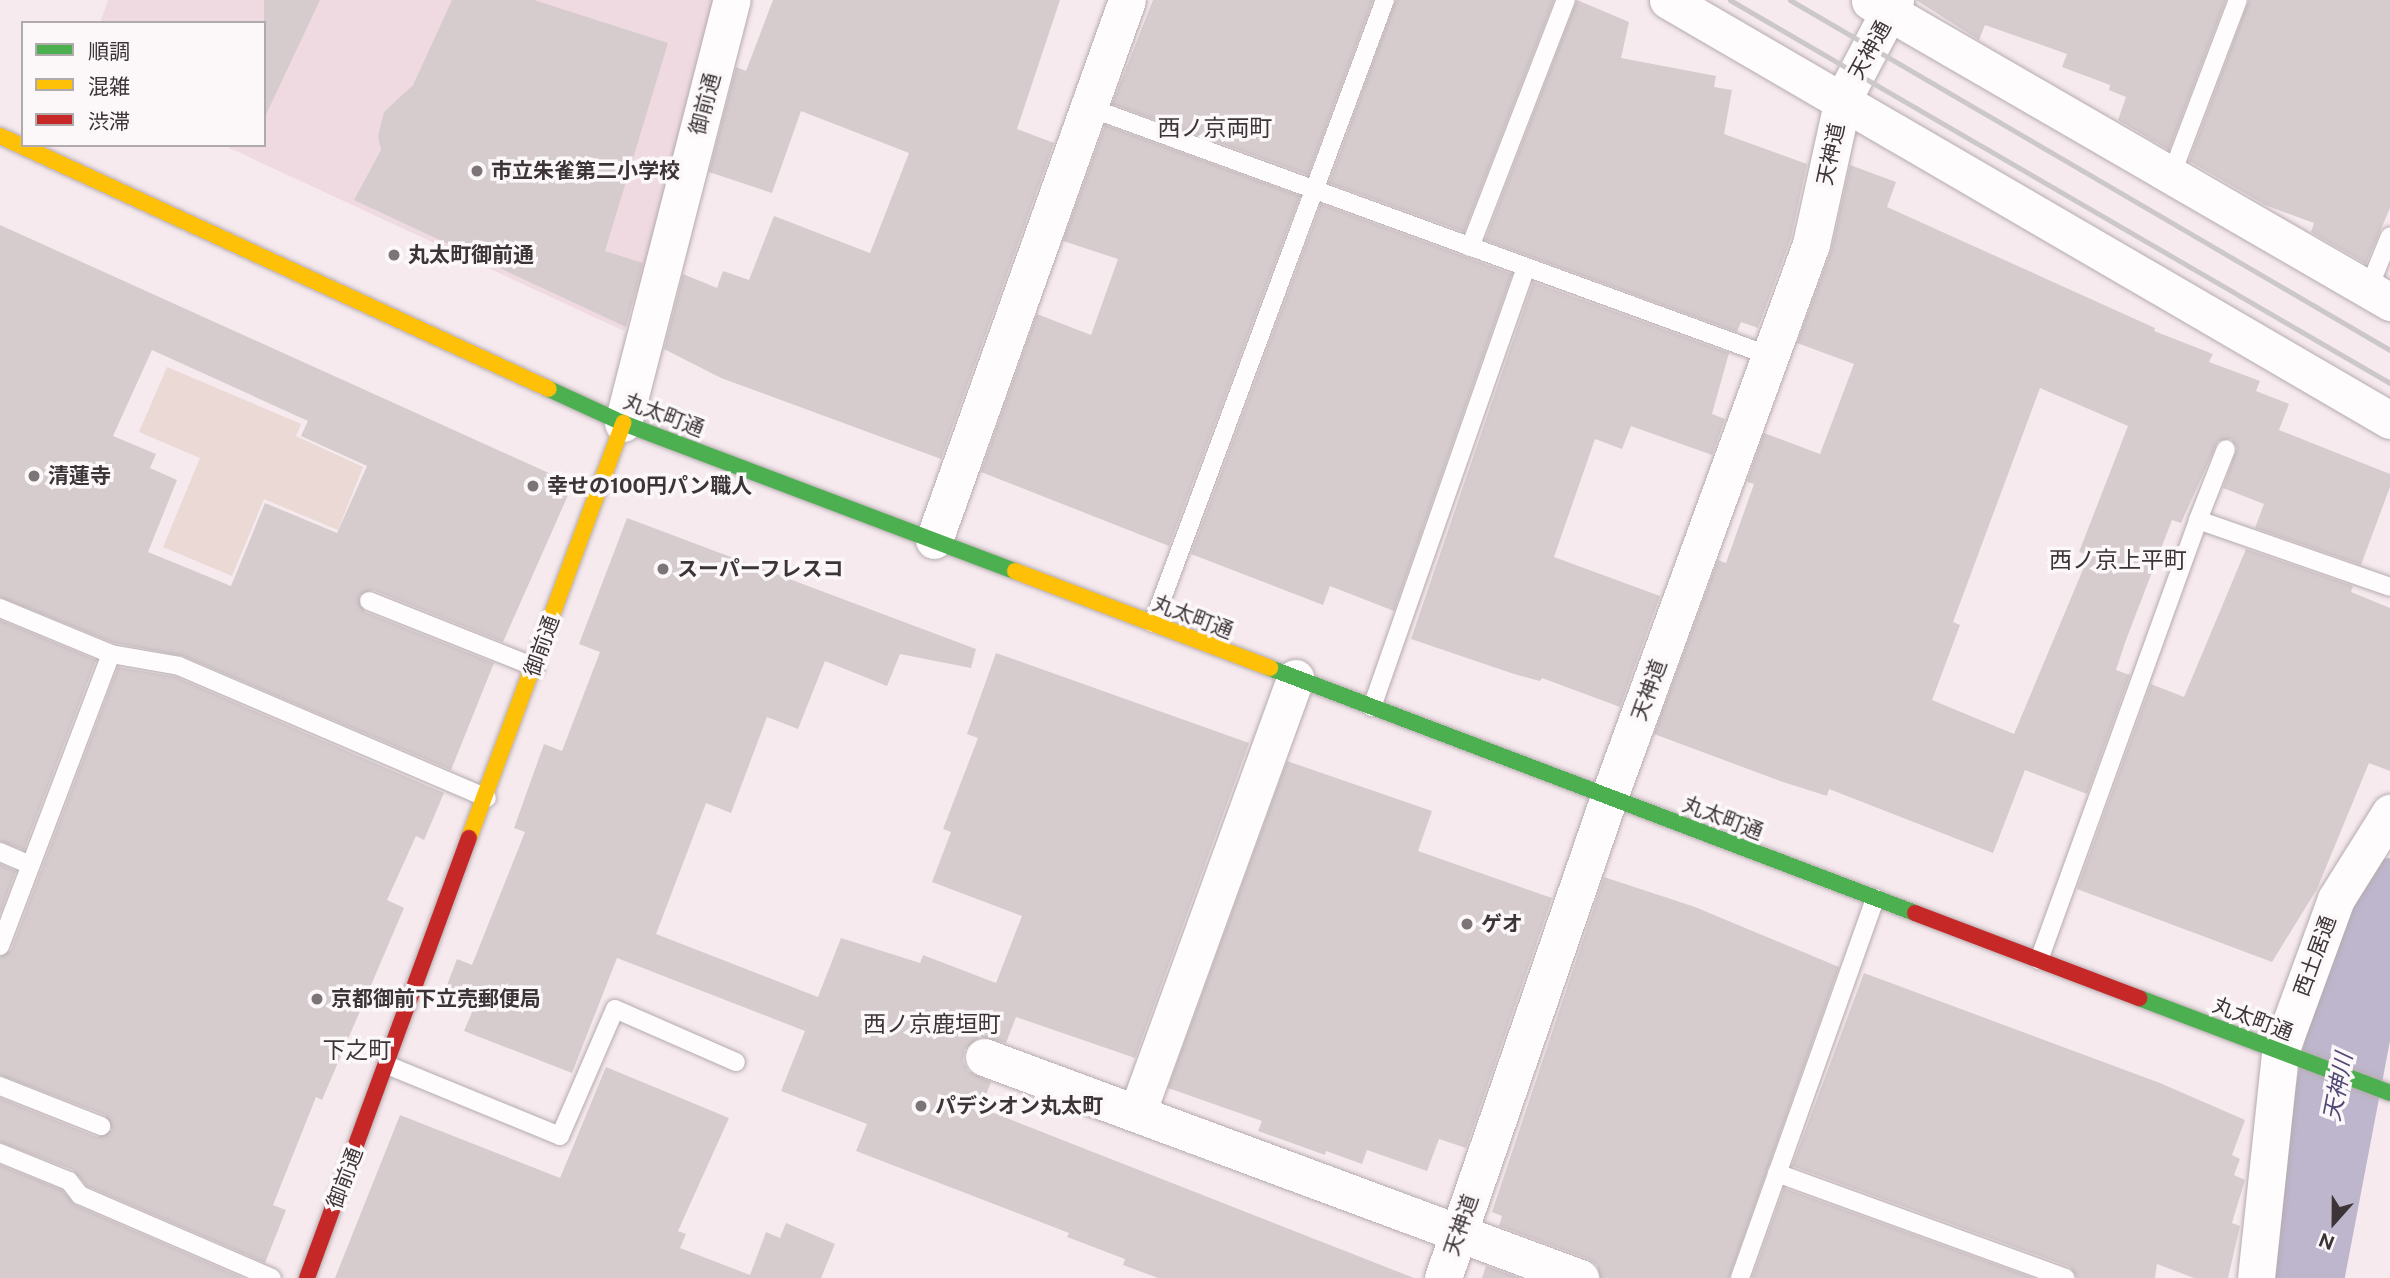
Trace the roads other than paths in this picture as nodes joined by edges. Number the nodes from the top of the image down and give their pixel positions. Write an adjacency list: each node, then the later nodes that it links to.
1 (732, 0): 21 (street, 御前通)
2 (1127, 0): 9 (street)
3 (1385, 0): 14 (lane)
4 (1566, 0): 16 (lane)
5 (1668, 0): 8 (street)
6 (2238, 0): 13 (lane)
7 (1885, 4): 8 (street, 天神通); 13 (street)
8 (1843, 99): 19 (street, 天神道); 20 (street)
9 (1088, 107): 14 (lane); 24 (street)
10 (0, 136): 11 (main road, 丸太町通)
11 (21, 146)
12 (24, 147): 21 (main road, 丸太町通)
13 (2171, 176): 18 (street)
14 (1314, 190): 16 (lane); 28 (lane)
15 (2390, 236): 18 (lane)
16 (1470, 247): 17 (lane)
17 (1526, 267): 19 (lane); 32 (lane)
18 (2379, 296)
19 (1773, 357): 33 (street, 天神道)
20 (2390, 420)
21 (623, 423): 24 (main road, 丸太町通); 30 (main road, 御前通)
22 (2226, 449): 23 (lane)
23 (2198, 520): 25 (lane); 40 (lane)
24 (934, 540): 28 (main road, 丸太町通)
25 (2390, 587)
26 (369, 601): 30 (lane)
27 (0, 608): 29 (lane)
28 (1153, 623): 31 (main road, 丸太町通)
29 (111, 654): 34 (lane); 37 (lane)
30 (535, 667): 34 (main road, 御前通)
31 (1295, 678): 32 (main road, 丸太町通); 47 (street)
32 (1372, 707): 33 (main road, 丸太町通)
33 (1609, 797): 38 (main road, 丸太町通); 51 (street, 天神道)
34 (487, 798): 44 (main road, 御前通)
35 (2390, 813): 41 (street, 西土居通)
36 (0, 852): 37 (lane)
37 (28, 864): 39 (lane)
38 (1875, 898): 40 (main road, 丸太町通); 50 (lane)
39 (0, 946)
40 (2039, 960): 41 (main road, 丸太町通)
41 (2289, 1055): 46 (main road, 丸太町通); 58 (street, 西土居通)
42 (984, 1057): 47 (street)
43 (736, 1062): 44 (lane)
44 (387, 1065): 53 (main road, 御前通)
45 (0, 1086): 48 (lane)
46 (2390, 1093)
47 (1137, 1113): 51 (street)
48 (101, 1126)
49 (0, 1153): 52 (lane)
50 (1777, 1173): 56 (lane); 57 (lane)
51 (1457, 1234): 54 (street, 天神道); 55 (street)
52 (272, 1278)
53 (307, 1278)
54 (1443, 1278)
55 (1580, 1278)
56 (1740, 1278)
57 (2066, 1278)
58 (2256, 1278)

